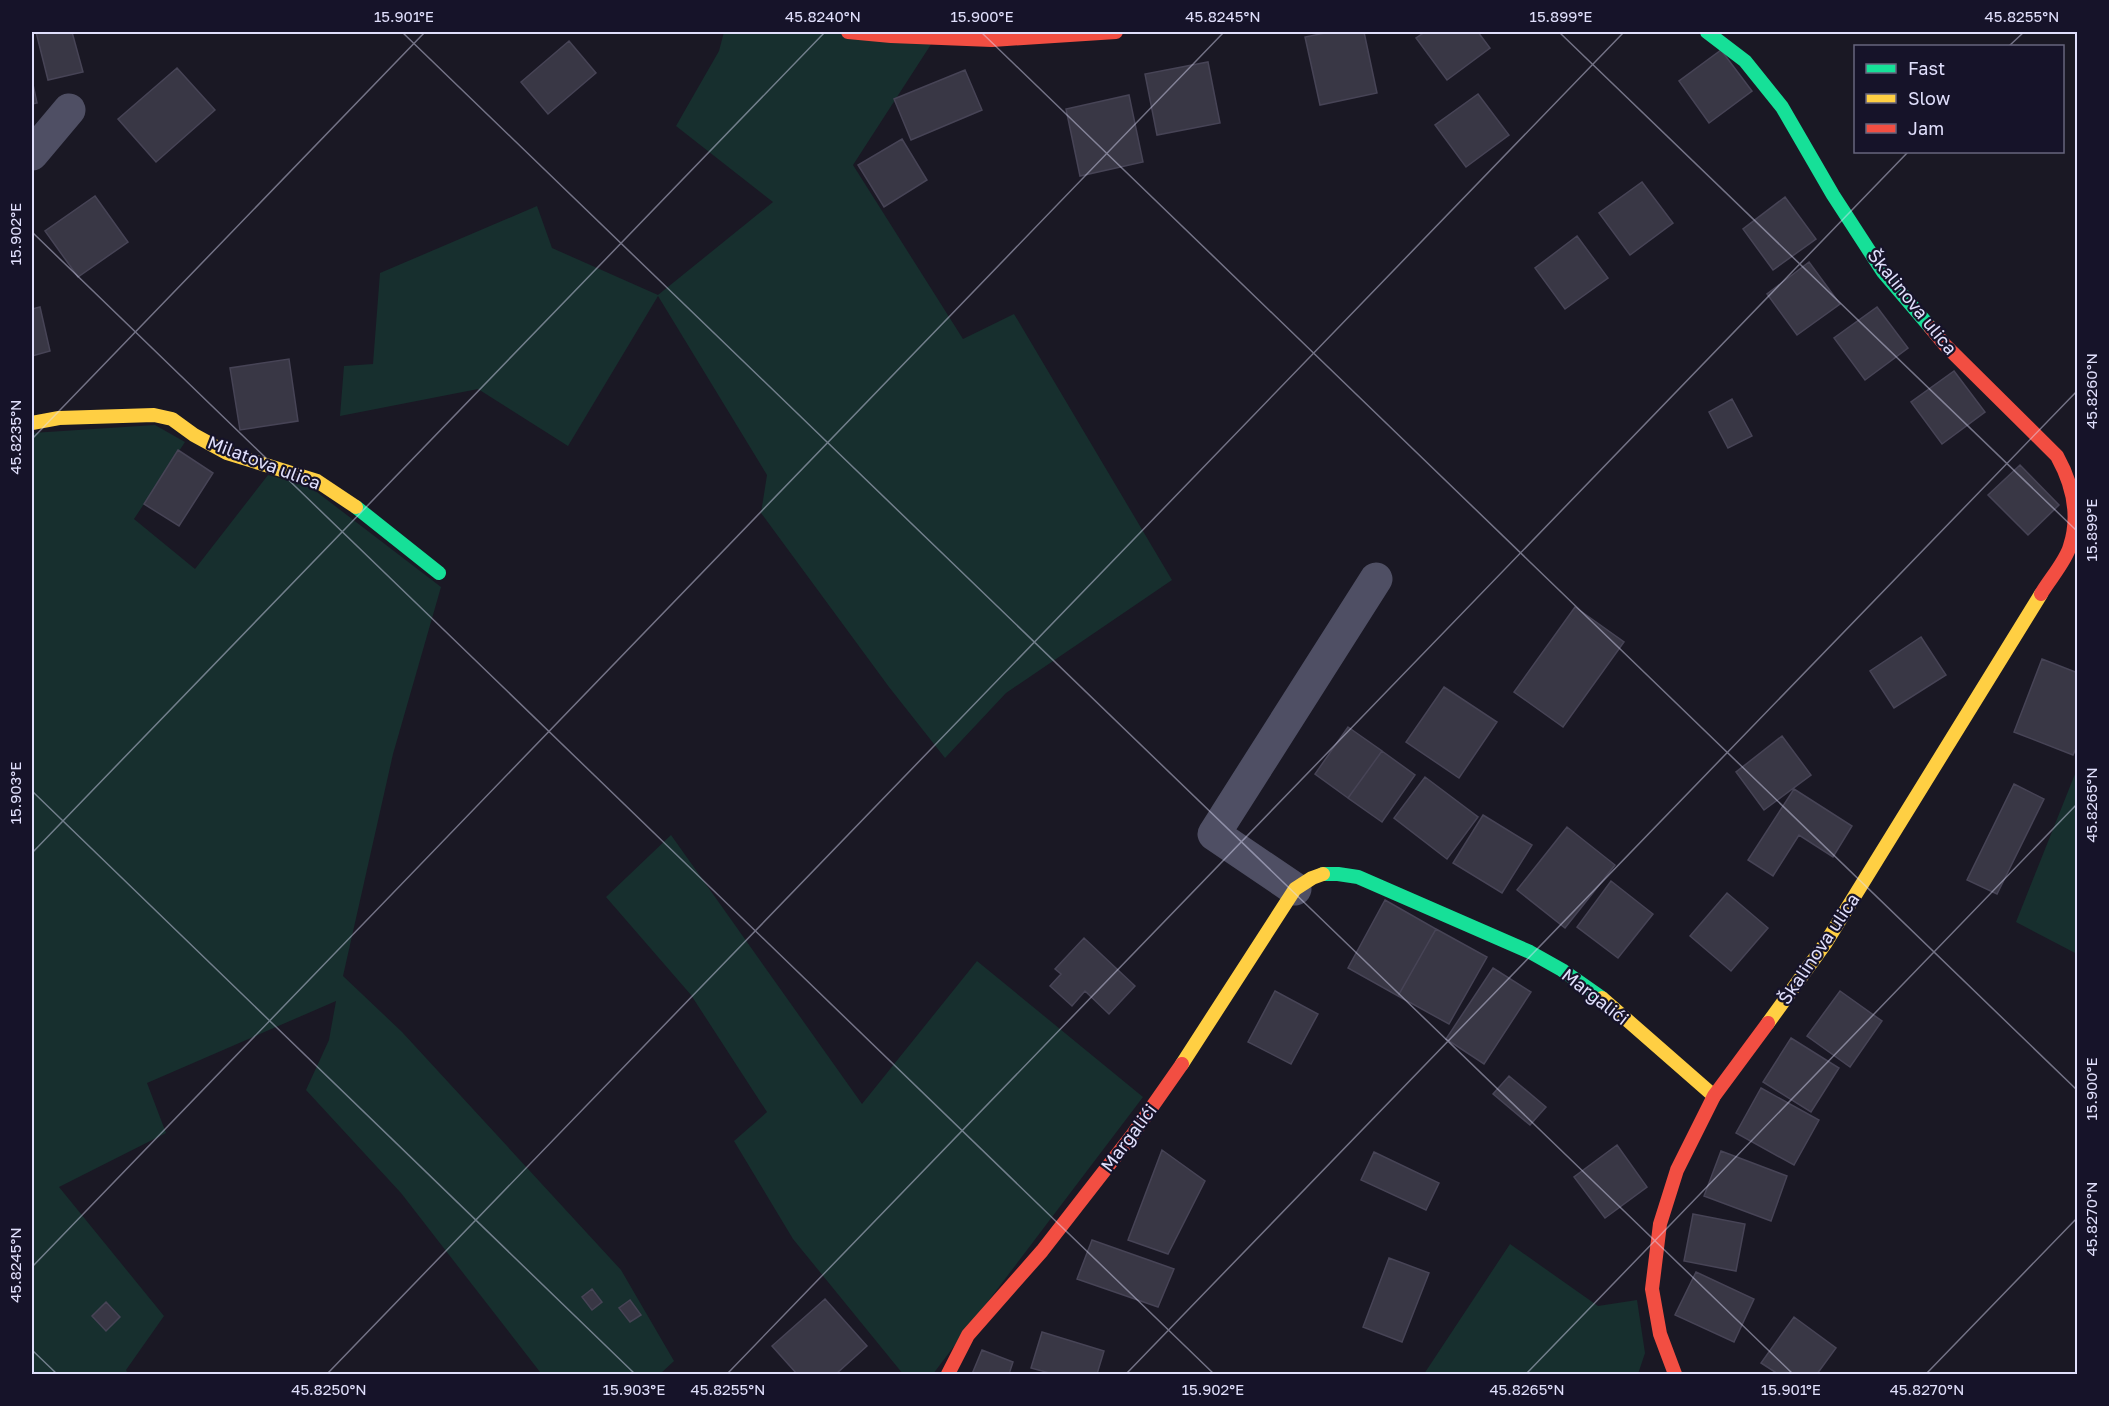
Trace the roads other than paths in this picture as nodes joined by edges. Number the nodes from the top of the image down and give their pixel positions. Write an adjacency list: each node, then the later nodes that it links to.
1 (848, 32): 2 (street)
2 (1116, 32)
3 (1707, 32): 7 (street, Škalinova ulica)
4 (69, 110): 5 (street)
5 (32, 154)
6 (32, 423): 8 (street, Milatova ulica)
7 (2074, 552): 11 (street, Škalinova ulica)
8 (438, 573)
9 (1376, 579): 10 (street)
10 (1295, 889): 11 (street, Margalići); 12 (street, Margalići)
11 (1714, 1096): 13 (street, Škalinova ulica)
12 (948, 1374)
13 (1675, 1374)

